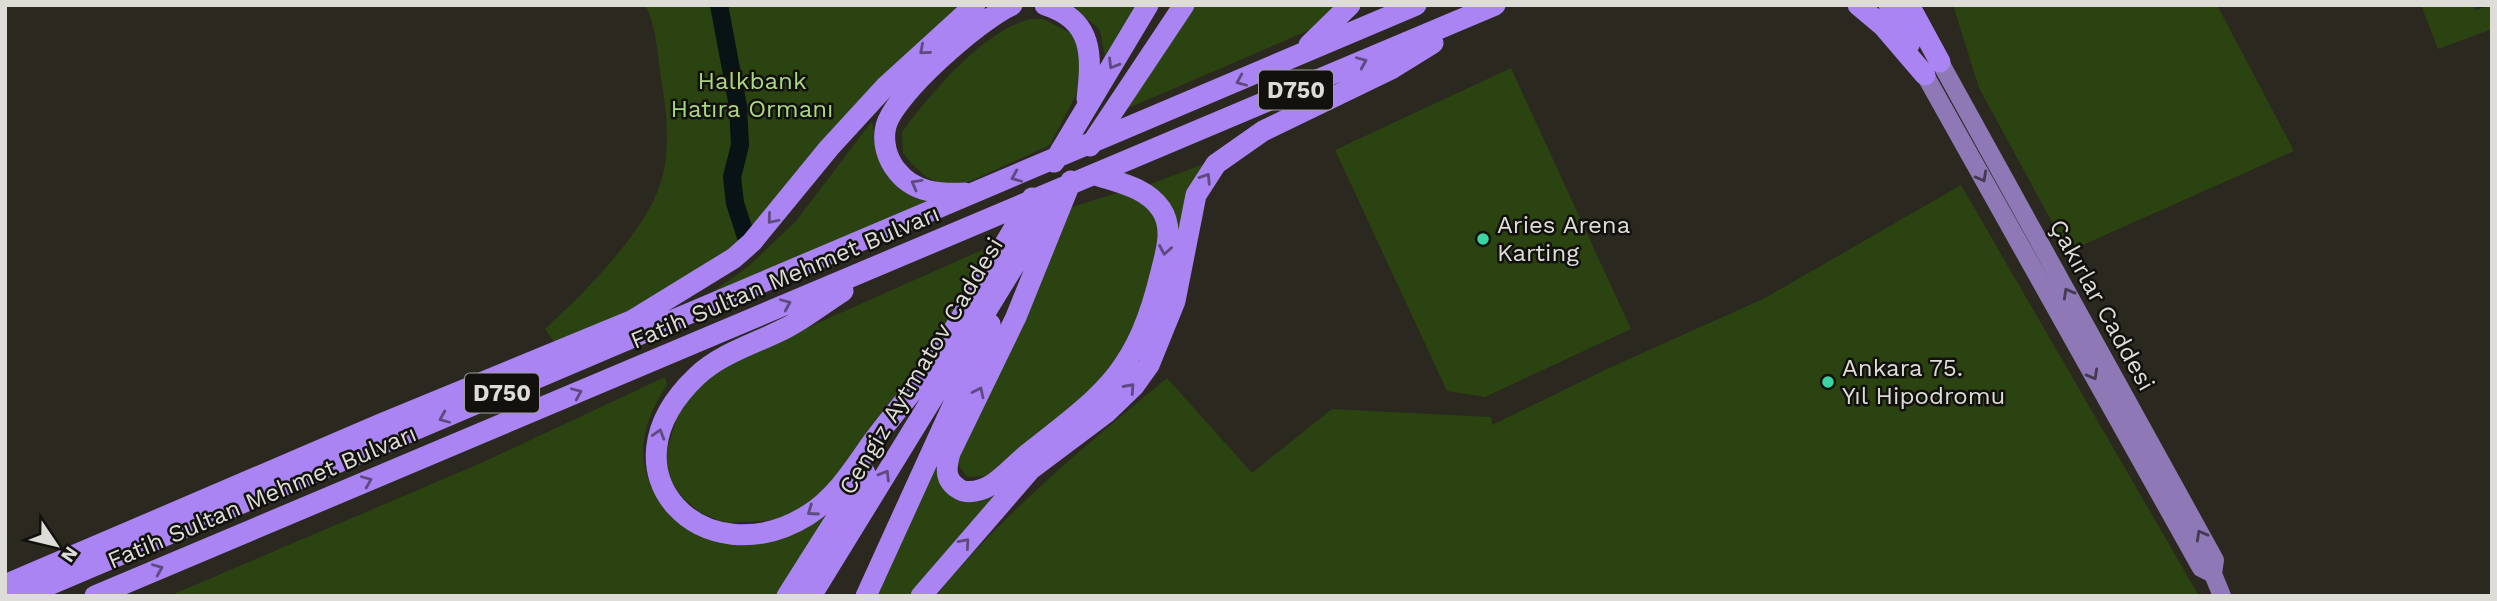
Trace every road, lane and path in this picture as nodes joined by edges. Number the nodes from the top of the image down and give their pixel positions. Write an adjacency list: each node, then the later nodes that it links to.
1 (975, 5): 24 (highway, one-way to 24)
2 (1012, 5): 21 (highway, one-way to 2)
3 (1045, 5): 16 (highway)
4 (1148, 5): 16 (highway, Cengiz Aytmatov Caddesi, one-way to 16)
5 (1175, 5): 19 (highway)
6 (1184, 5): 19 (highway)
7 (1350, 5): 14 (highway)
8 (1416, 5): 14 (highway, Fatih Sultan Mehmet Bulvarı / D750)
9 (1495, 5): 20 (highway, Fatih Sultan Mehmet Bulvarı / D750, one-way to 9); 34 (highway, one-way to 9)
10 (1858, 5): 15 (highway)
11 (1889, 5): 15 (highway)
12 (1909, 5): 15 (highway)
13 (1916, 5): 15 (highway)
14 (1292, 59): 21 (highway, Fatih Sultan Mehmet Bulvarı / D750, one-way to 21)
15 (1932, 68): 17 (main road, Çakırlar Caddesi); 18 (main road, Çakırlar Caddesi)
16 (1087, 106): 25 (highway, Cengiz Aytmatov Caddesi)
17 (1985, 144): 18 (main road); 27 (main road, Çakırlar Caddesi, one-way to 17)
18 (1969, 153): 27 (main road, Çakırlar Caddesi, one-way to 27)
19 (1077, 166): 20 (highway, one-way to 19); 22 (highway, Cengiz Aytmatov Caddesi)
20 (1097, 175): 23 (highway, Fatih Sultan Mehmet Bulvarı / D750)
21 (981, 191): 26 (highway, Fatih Sultan Mehmet Bulvarı / D750)
22 (1020, 253): 32 (highway, Cengiz Aytmatov Caddesi, one-way to 22); 33 (highway)
23 (887, 262): 25 (highway, one-way to 23); 30 (highway, Fatih Sultan Mehmet Bulvarı / D750, one-way to 23)
24 (631, 321): 26 (highway); 28 (highway)
25 (934, 365): 31 (highway, Cengiz Aytmatov Caddesi)
26 (472, 405): 29 (highway, Fatih Sultan Mehmet Bulvarı / D750, one-way to 29)
27 (2213, 574): 35 (main road, Çakırlar Caddesi)
28 (5, 585)
29 (23, 596)
30 (95, 596)
31 (787, 596)
32 (811, 596)
33 (866, 596)
34 (921, 596)
35 (2222, 596)

